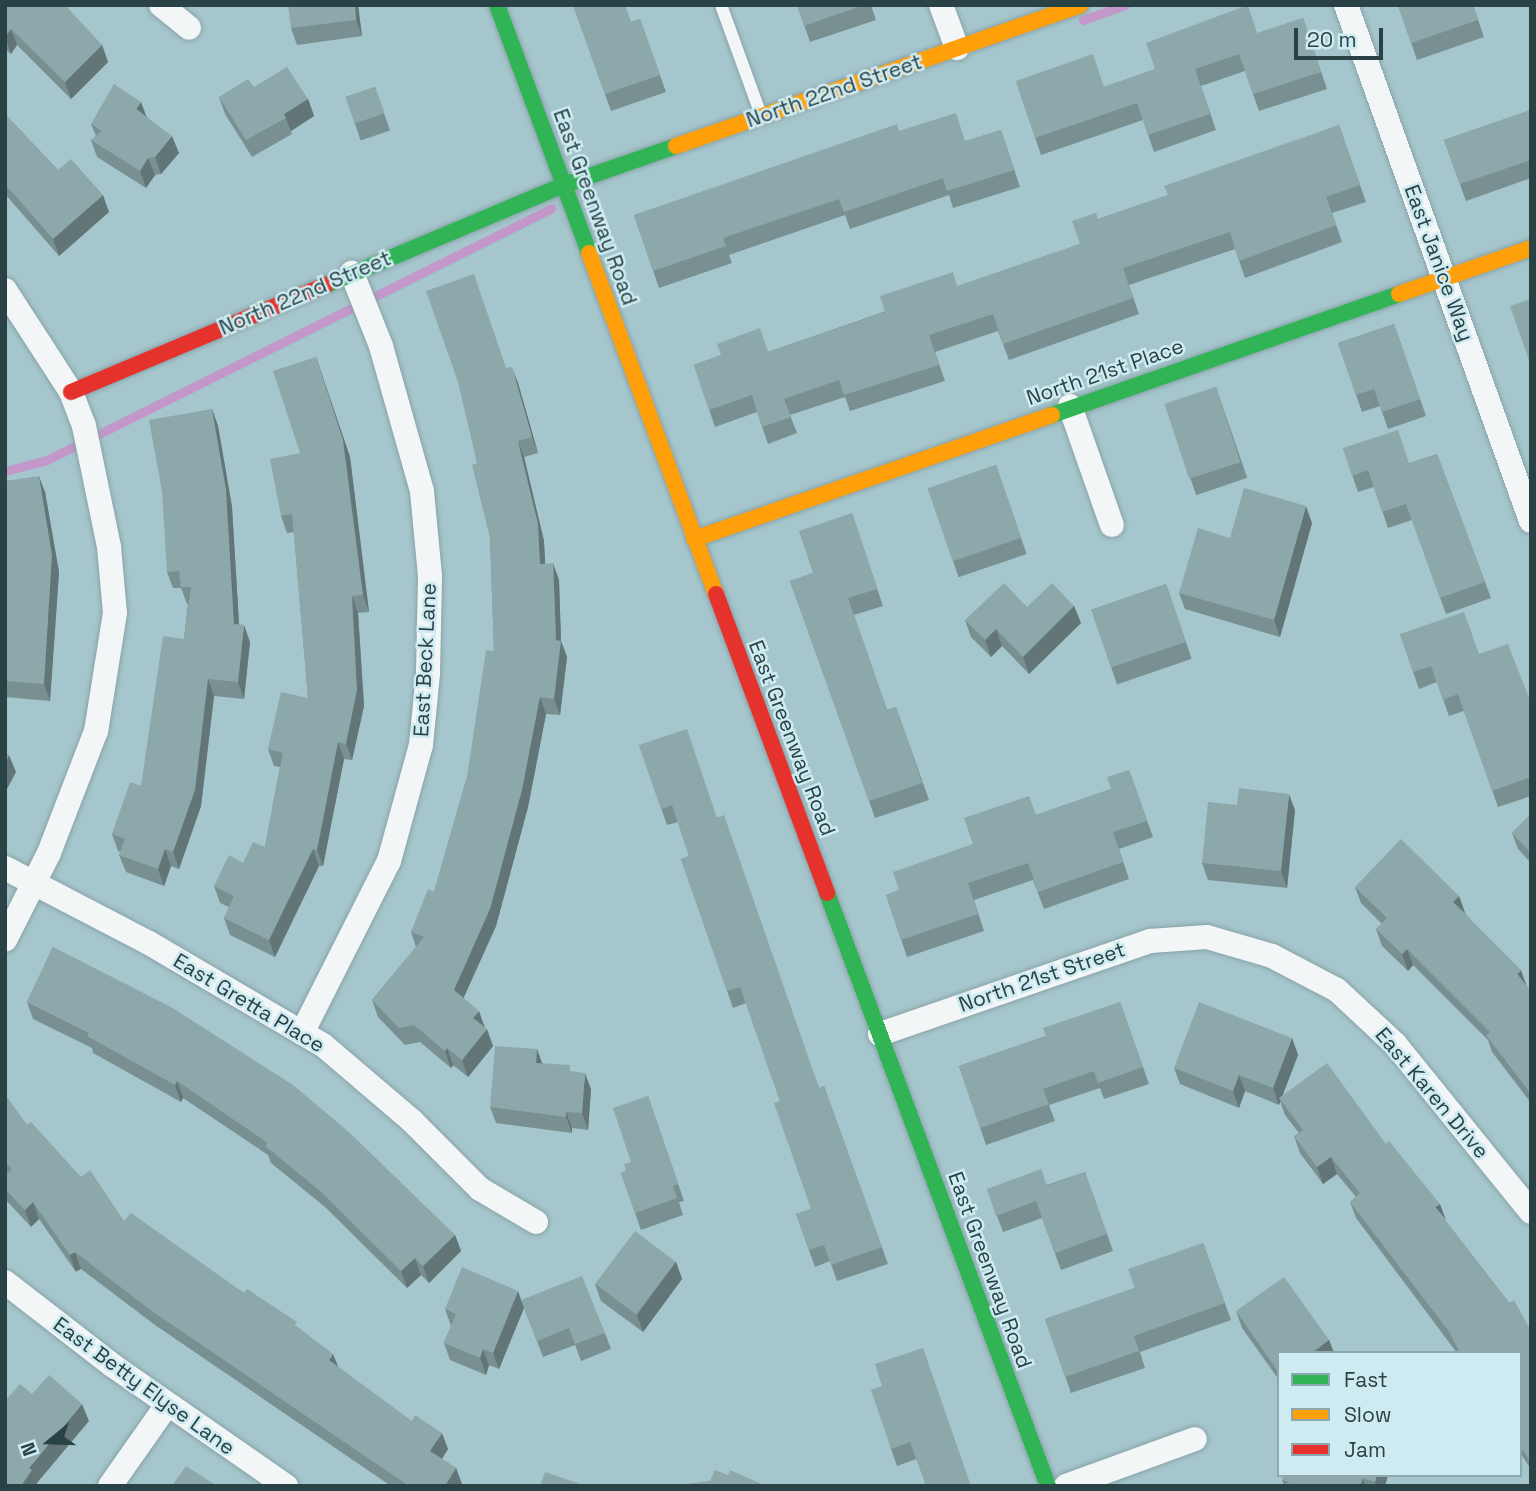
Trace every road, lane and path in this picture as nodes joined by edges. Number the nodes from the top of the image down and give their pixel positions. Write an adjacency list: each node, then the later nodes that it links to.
1 (162, 5): 7 (street)
2 (497, 5): 10 (street, East Greenway Road)
3 (721, 5): 9 (lane)
4 (941, 5): 8 (street)
5 (1080, 5): 8 (street, North 22nd Street)
6 (1346, 5): 13 (street, East Janice Way)
7 (189, 28)
8 (957, 48): 9 (street, North 22nd Street)
9 (761, 116): 10 (street, North 22nd Street)
10 (564, 185): 12 (street, North 22nd Street); 19 (street, East Greenway Road)
11 (1531, 248): 13 (street, North 21st Place)
12 (352, 273): 15 (street, North 22nd Street); 24 (street, East Beck Lane)
13 (1444, 278): 16 (street, North 21st Place); 17 (street, East Janice Way)
14 (5, 290): 15 (street)
15 (71, 392): 21 (street)
16 (1070, 406): 18 (street); 19 (street, North 21st Place)
17 (1531, 521)
18 (1112, 525)
19 (694, 538): 25 (street, East Greenway Road)
20 (5, 868): 21 (street, East Gretta Place)
21 (35, 883): 23 (street); 24 (street, East Gretta Place)
22 (1207, 937): 25 (street, North 21st Street); 26 (street, East Karen Drive)
23 (5, 940)
24 (302, 1033): 27 (street, East Gretta Place)
25 (880, 1034): 33 (street, East Greenway Road)
26 (1531, 1212)
27 (536, 1222)
28 (5, 1282): 29 (street, East Betty Elyse Lane)
29 (167, 1405): 31 (street); 32 (street, East Betty Elyse Lane)
30 (1195, 1439): 34 (street)
31 (110, 1486)
32 (286, 1486)
33 (1048, 1486)
34 (1066, 1486)

